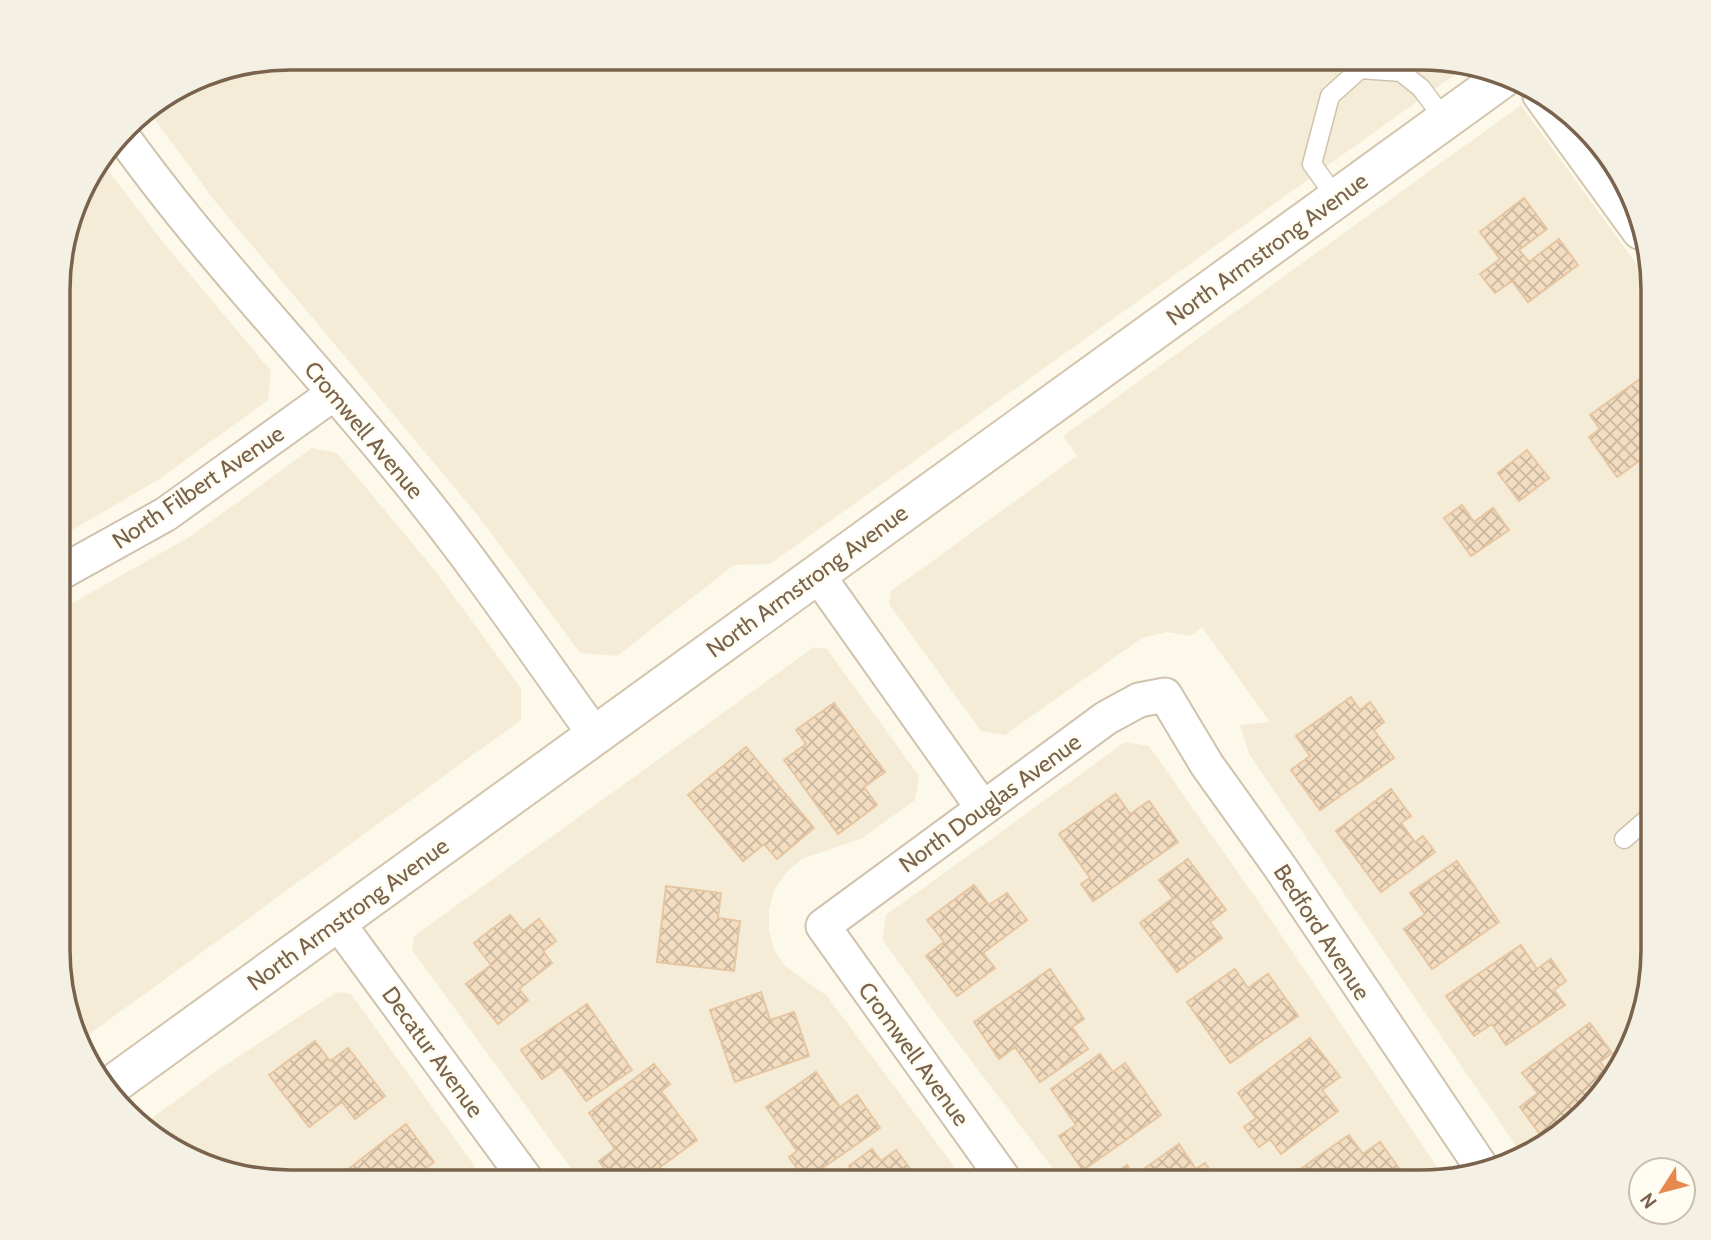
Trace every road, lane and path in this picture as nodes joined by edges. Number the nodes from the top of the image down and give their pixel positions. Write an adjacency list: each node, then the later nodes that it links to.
1 (1359, 70): 7 (lane)
2 (1374, 70): 4 (lane)
3 (1495, 83): 4 (street, North Armstrong Avenue)
4 (1445, 120): 7 (street, North Armstrong Avenue)
5 (1561, 120): 8 (street)
6 (128, 142): 9 (street, Cromwell Avenue)
7 (1337, 200): 11 (street, North Armstrong Avenue)
8 (1624, 207)
9 (332, 394): 10 (street, North Filbert Avenue); 13 (street, Cromwell Avenue)
10 (70, 567)
11 (817, 574): 13 (street, North Armstrong Avenue); 14 (street)
12 (1165, 695): 14 (street, North Douglas Avenue); 20 (street, Bedford Avenue)
13 (595, 735): 17 (street, North Armstrong Avenue)
14 (982, 807): 18 (street, North Douglas Avenue)
15 (1641, 824): 16 (lane)
16 (1624, 839)
17 (338, 923): 19 (street, North Armstrong Avenue); 21 (street, Decatur Avenue)
18 (823, 926): 22 (street, Cromwell Avenue)
19 (115, 1083)
20 (1479, 1163)
21 (518, 1170)
22 (997, 1170)

